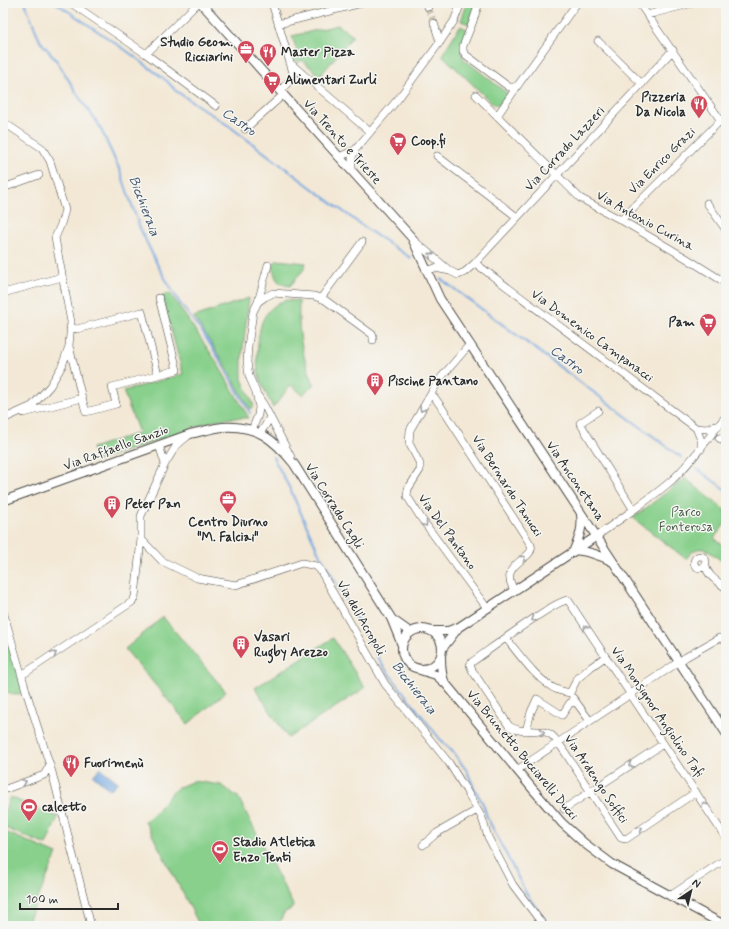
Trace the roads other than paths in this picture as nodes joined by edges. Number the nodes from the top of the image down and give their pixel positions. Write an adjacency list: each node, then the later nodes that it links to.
1 (71, 3): 16 (street)
2 (199, 3): 16 (street); 20 (main road, Via Trento e Trieste)
3 (272, 3): 12 (street)
4 (362, 3): 12 (street)
5 (461, 3): 14 (street)
6 (479, 3): 19 (street)
7 (577, 3): 19 (street)
8 (639, 3): 10 (street)
9 (693, 3): 10 (street)
10 (648, 15): 15 (street)
11 (434, 23): 14 (street)
12 (278, 24): 17 (street)
13 (598, 41): 18 (street)
14 (440, 42): 28 (street)
15 (673, 50): 18 (street, Via Corrado Lazzeri); 24 (street)
16 (146, 54): 22 (street)
17 (290, 63): 20 (street); 28 (street)
18 (642, 84): 34 (street, Via Corrado Lazzeri)
19 (518, 85): 23 (street)
20 (282, 93): 27 (street); 31 (main road, Via Trento e Trieste)
21 (476, 95): 23 (street, Via Antonio Curina)
22 (216, 106)
23 (497, 116): 34 (street, Via Antonio Curina)
24 (721, 120): 26 (street); 38 (street, Via Enrico Grazi)
25 (3, 122): 46 (street)
26 (726, 128)
27 (245, 129)
28 (370, 132): 29 (street)
29 (355, 150): 31 (street); 32 (street)
30 (437, 156): 37 (street)
31 (339, 157): 32 (main road, Via Trento e Trieste)
32 (352, 171): 40 (main road, Via Trento e Trieste)
33 (39, 175): 35 (street)
34 (557, 175): 37 (street, Via Corrado Lazzeri); 38 (street, Via Antonio Curina)
35 (3, 188)
36 (707, 203): 39 (street)
37 (517, 217): 42 (street, Via Corrado Lazzeri)
38 (621, 220): 47 (street, Via Antonio Curina)
39 (726, 230)
40 (412, 238): 44 (main road, Via Anconetana); 45 (street, Via Trento e Trieste, one-way to 40)
41 (362, 242): 50 (street)
42 (474, 263): 45 (street); 66 (street, Via Domenico Campanacci)
43 (268, 265): 51 (street)
44 (426, 271): 45 (street); 54 (main road, Via Anconetana)
45 (450, 271)
46 (62, 277): 48 (street); 52 (street)
47 (726, 284)
48 (3, 293)
49 (159, 298): 56 (street)
50 (321, 298): 51 (street); 53 (street)
51 (258, 302): 57 (street)
52 (70, 327): 55 (street); 56 (street)
53 (373, 340)
54 (470, 344): 58 (street, Via Del Pantano); 77 (main road, Via Anconetana)
55 (69, 346): 59 (street); 63 (street)
56 (158, 375): 59 (street)
57 (256, 392): 62 (street); 67 (street)
58 (431, 394): 86 (street, Via Bernardo Tanucci, one-way to 58); 88 (street, Via Del Pantano, one-way to 88)
59 (82, 398): 63 (street)
60 (598, 411): 76 (street)
61 (726, 416): 64 (street)
62 (270, 417): 67 (street); 74 (street)
63 (6, 418)
64 (719, 425): 66 (street); 72 (street)
65 (239, 427): 67 (main road, Via Corrado Cagli); 68 (main road, Via Raffaello Sanzio)
66 (696, 428): 72 (street)
67 (256, 431): 74 (main road, Via Corrado Cagli)
68 (190, 434): 71 (main road, Via Raffaello Sanzio); 73 (street)
69 (719, 438): 70 (street)
70 (726, 443)
71 (159, 445): 73 (street); 75 (main road, Via Raffaello Sanzio)
72 (701, 449): 76 (street)
73 (165, 464): 79 (street)
74 (294, 464): 90 (main road, Via Corrado Cagli)
75 (3, 501)
76 (633, 509): 78 (street)
77 (581, 512): 78 (main road, Via Anconetana); 80 (main road)
78 (597, 536): 80 (main road); 81 (main road, Via Anconetana)
79 (140, 539): 101 (street, one-way to 79); 119 (street, Via dell'Acropoli)
80 (574, 550): 81 (main road); 86 (main road)
81 (614, 562): 99 (main road, Via Anconetana)
82 (705, 564): 83 (street); 83 (street); 84 (street)
83 (698, 567): 84 (street)
84 (711, 577): 85 (street)
85 (726, 588)
86 (514, 590): 88 (main road)
87 (568, 600): 94 (street, Via Ardengo Soffici, one-way to 94); 98 (street, Via Monsignor Angiolino Tafi, one-way to 87)
88 (487, 608): 91 (main road)
89 (4, 615): 101 (street)
90 (390, 618): 93 (main road, Via Corrado Cagli); 96 (main road, Via Corrado Cagli)
91 (459, 627): 92 (main road); 97 (main road)
92 (431, 631): 93 (main road); 97 (main road)
93 (410, 632): 96 (main road)
94 (506, 638): 103 (street); 107 (street, Via Ardengo Soffici)
95 (726, 639): 99 (street)
96 (402, 644): 100 (main road)
97 (442, 653): 100 (main road); 102 (main road, Via Brunetto Bucciarelli Ducci)
98 (605, 657): 103 (street); 104 (street, Via Monsignor Angiolino Tafi)
99 (679, 662): 104 (street); 108 (main road, Via Anconetana)
100 (420, 670): 102 (main road, Via Brunetto Bucciarelli Ducci)
101 (22, 676): 111 (street)
102 (446, 684): 112 (main road, Via Brunetto Bucciarelli Ducci)
103 (570, 693): 105 (street)
104 (630, 694): 106 (street); 110 (street, Via Monsignor Angiolino Tafi)
105 (576, 702): 106 (street); 107 (street)
106 (590, 721): 109 (street)
107 (526, 731): 109 (street, Via Ardengo Soffici, one-way to 109)
108 (726, 733)
109 (558, 742): 112 (street); 116 (street, Via Ardengo Soffici)
110 (664, 744): 116 (street, one-way to 116); 117 (street, Via Monsignor Angiolino Tafi)
111 (51, 768): 113 (street); 114 (street)
112 (517, 770): 123 (main road, Via Brunetto Bucciarelli Ducci)
113 (44, 775): 114 (street); 115 (street, one-way to 113)
114 (56, 784): 124 (street)
115 (3, 790)
116 (590, 792): 117 (street, Via Ardengo Soffici, one-way to 117); 118 (street)
117 (696, 792): 120 (street, Via Monsignor Angiolino Tafi, one-way to 117)
118 (564, 808)
119 (478, 810): 121 (street); 125 (street, Via dell'Acropoli)
120 (726, 838)
121 (423, 845)
122 (726, 859): 123 (street)
123 (670, 896): 126 (main road, Via Brunetto Bucciarelli Ducci)
124 (91, 926)
125 (544, 926)
126 (726, 926)

